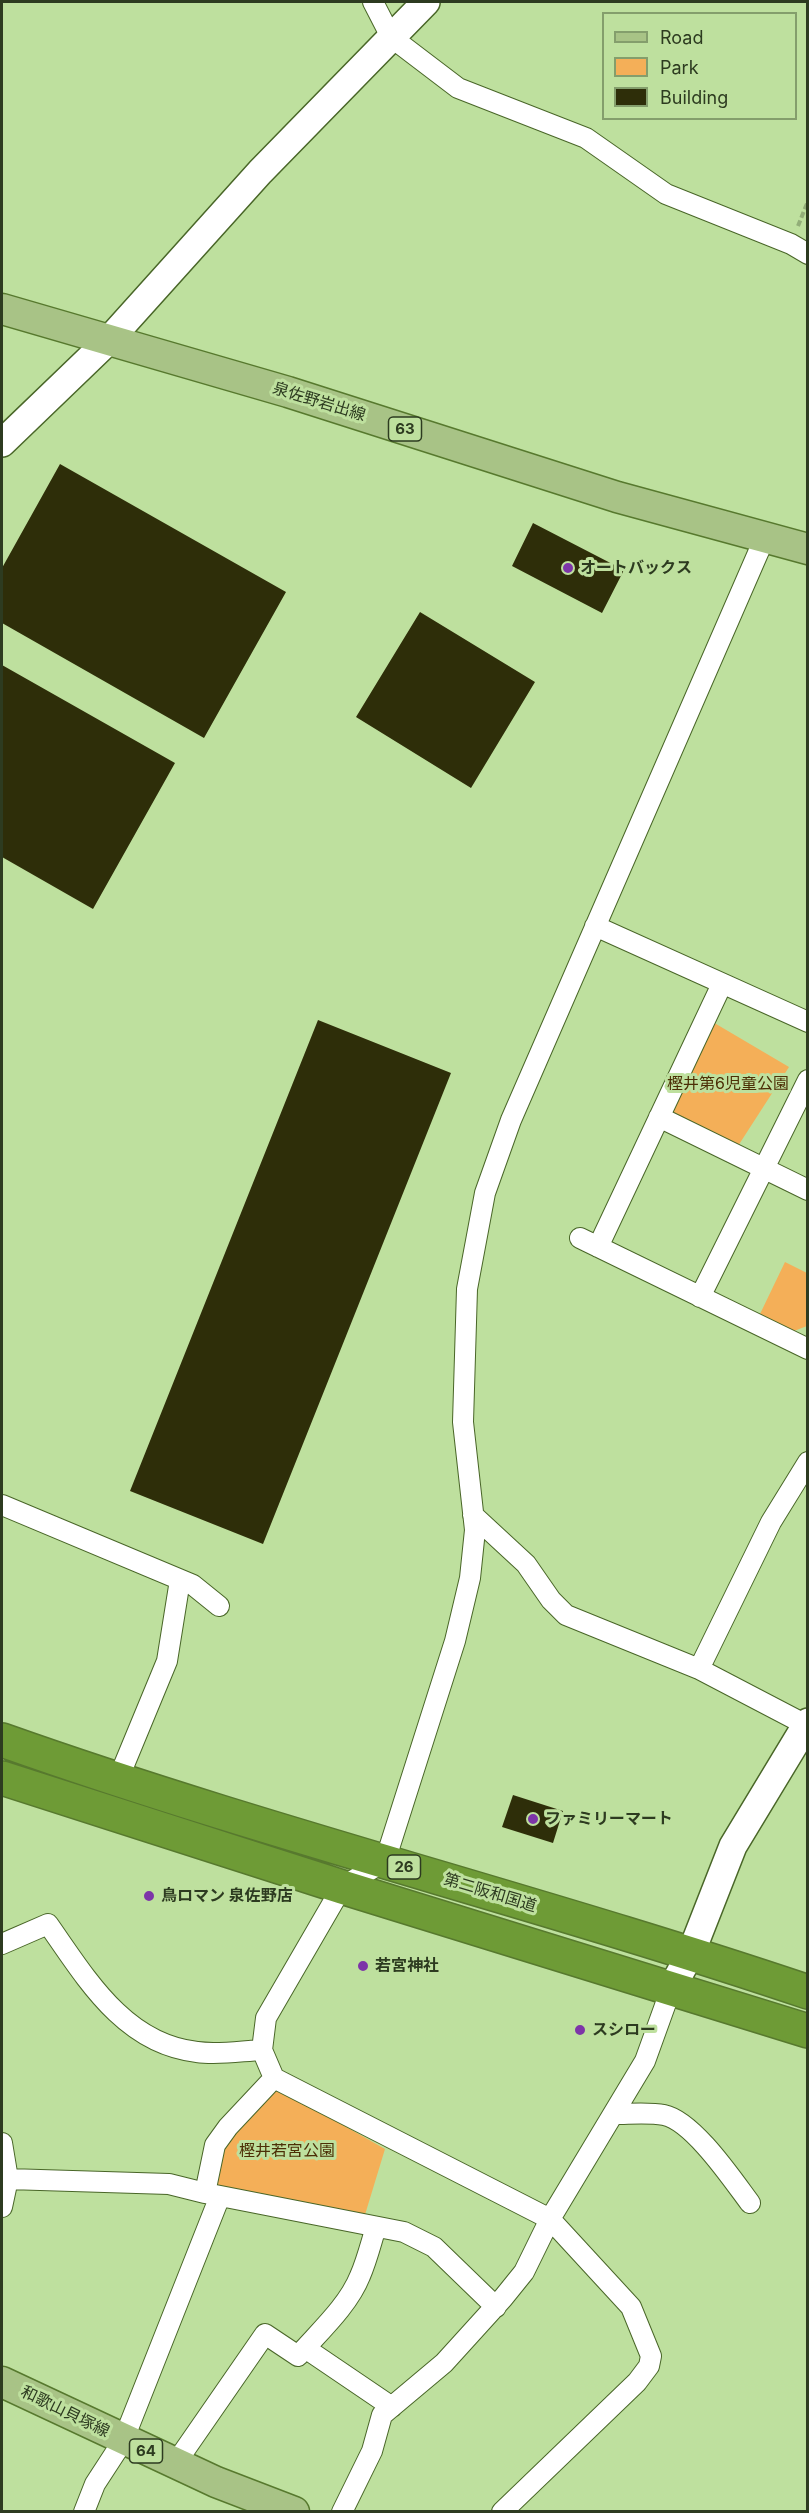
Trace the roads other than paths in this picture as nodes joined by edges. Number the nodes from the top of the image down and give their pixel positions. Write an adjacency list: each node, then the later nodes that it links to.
1 (373, 2): 3 (street)
2 (426, 2): 3 (street)
3 (391, 37): 4 (street); 6 (street)
4 (799, 249)
5 (2, 309): 6 (main road, 泉佐野岩出線 / 63)
6 (108, 341): 7 (street); 8 (main road, 泉佐野岩出線 / 63)
7 (2, 443)
8 (765, 537): 9 (main road, 泉佐野岩出線 / 63); 10 (street)
9 (807, 549)
10 (595, 926): 11 (street); 23 (street)
11 (722, 984): 12 (street); 14 (street)
12 (807, 1022)
13 (807, 1080): 15 (street)
14 (659, 1117): 15 (street); 18 (street)
15 (763, 1169): 16 (street); 19 (street)
16 (807, 1190)
17 (580, 1238): 18 (street)
18 (598, 1247): 19 (street)
19 (700, 1297): 20 (street)
20 (807, 1346)
21 (807, 1462): 26 (street)
22 (2, 1505): 24 (street)
23 (473, 1515): 26 (street); 34 (street)
24 (180, 1580): 25 (street); 31 (street)
25 (219, 1606)
26 (699, 1670): 28 (street)
27 (2, 1719): 31 (highway)
28 (807, 1724): 37 (street)
29 (2, 1740): 31 (highway, 第二阪和国道 / 26)
30 (2, 1778): 33 (highway, 26)
31 (123, 1781): 34 (highway, 第二阪和国道 / 26)
32 (2, 1801): 33 (highway)
33 (153, 1825): 35 (highway, 26)
34 (385, 1861): 35 (street); 37 (highway, 第二阪和国道 / 26)
35 (342, 1887): 38 (highway, 26); 41 (street)
36 (2, 1944): 41 (street)
37 (691, 1953): 38 (street); 39 (highway, 第二阪和国道 / 26)
38 (670, 1989): 40 (highway, 26); 43 (street)
39 (807, 1992)
40 (807, 2031)
41 (262, 2050): 42 (street)
42 (274, 2078): 46 (street); 49 (street)
43 (614, 2114): 47 (street); 49 (street)
44 (2, 2143): 45 (street)
45 (8, 2179): 46 (street); 48 (street)
46 (212, 2195): 50 (street); 55 (street)
47 (750, 2203)
48 (2, 2207)
49 (550, 2219): 51 (street); 60 (street)
50 (376, 2227): 51 (street); 52 (street)
51 (496, 2307): 54 (street)
52 (305, 2348): 54 (street); 56 (street)
53 (2, 2382): 55 (main road, 和歌山貝塚線 / 64)
54 (392, 2407): 59 (street)
55 (123, 2441): 56 (main road, 和歌山貝塚線 / 64); 57 (street)
56 (175, 2464): 58 (main road, 和歌山貝塚線 / 64)
57 (84, 2511)
58 (294, 2511)
59 (342, 2511)
60 (502, 2511)

